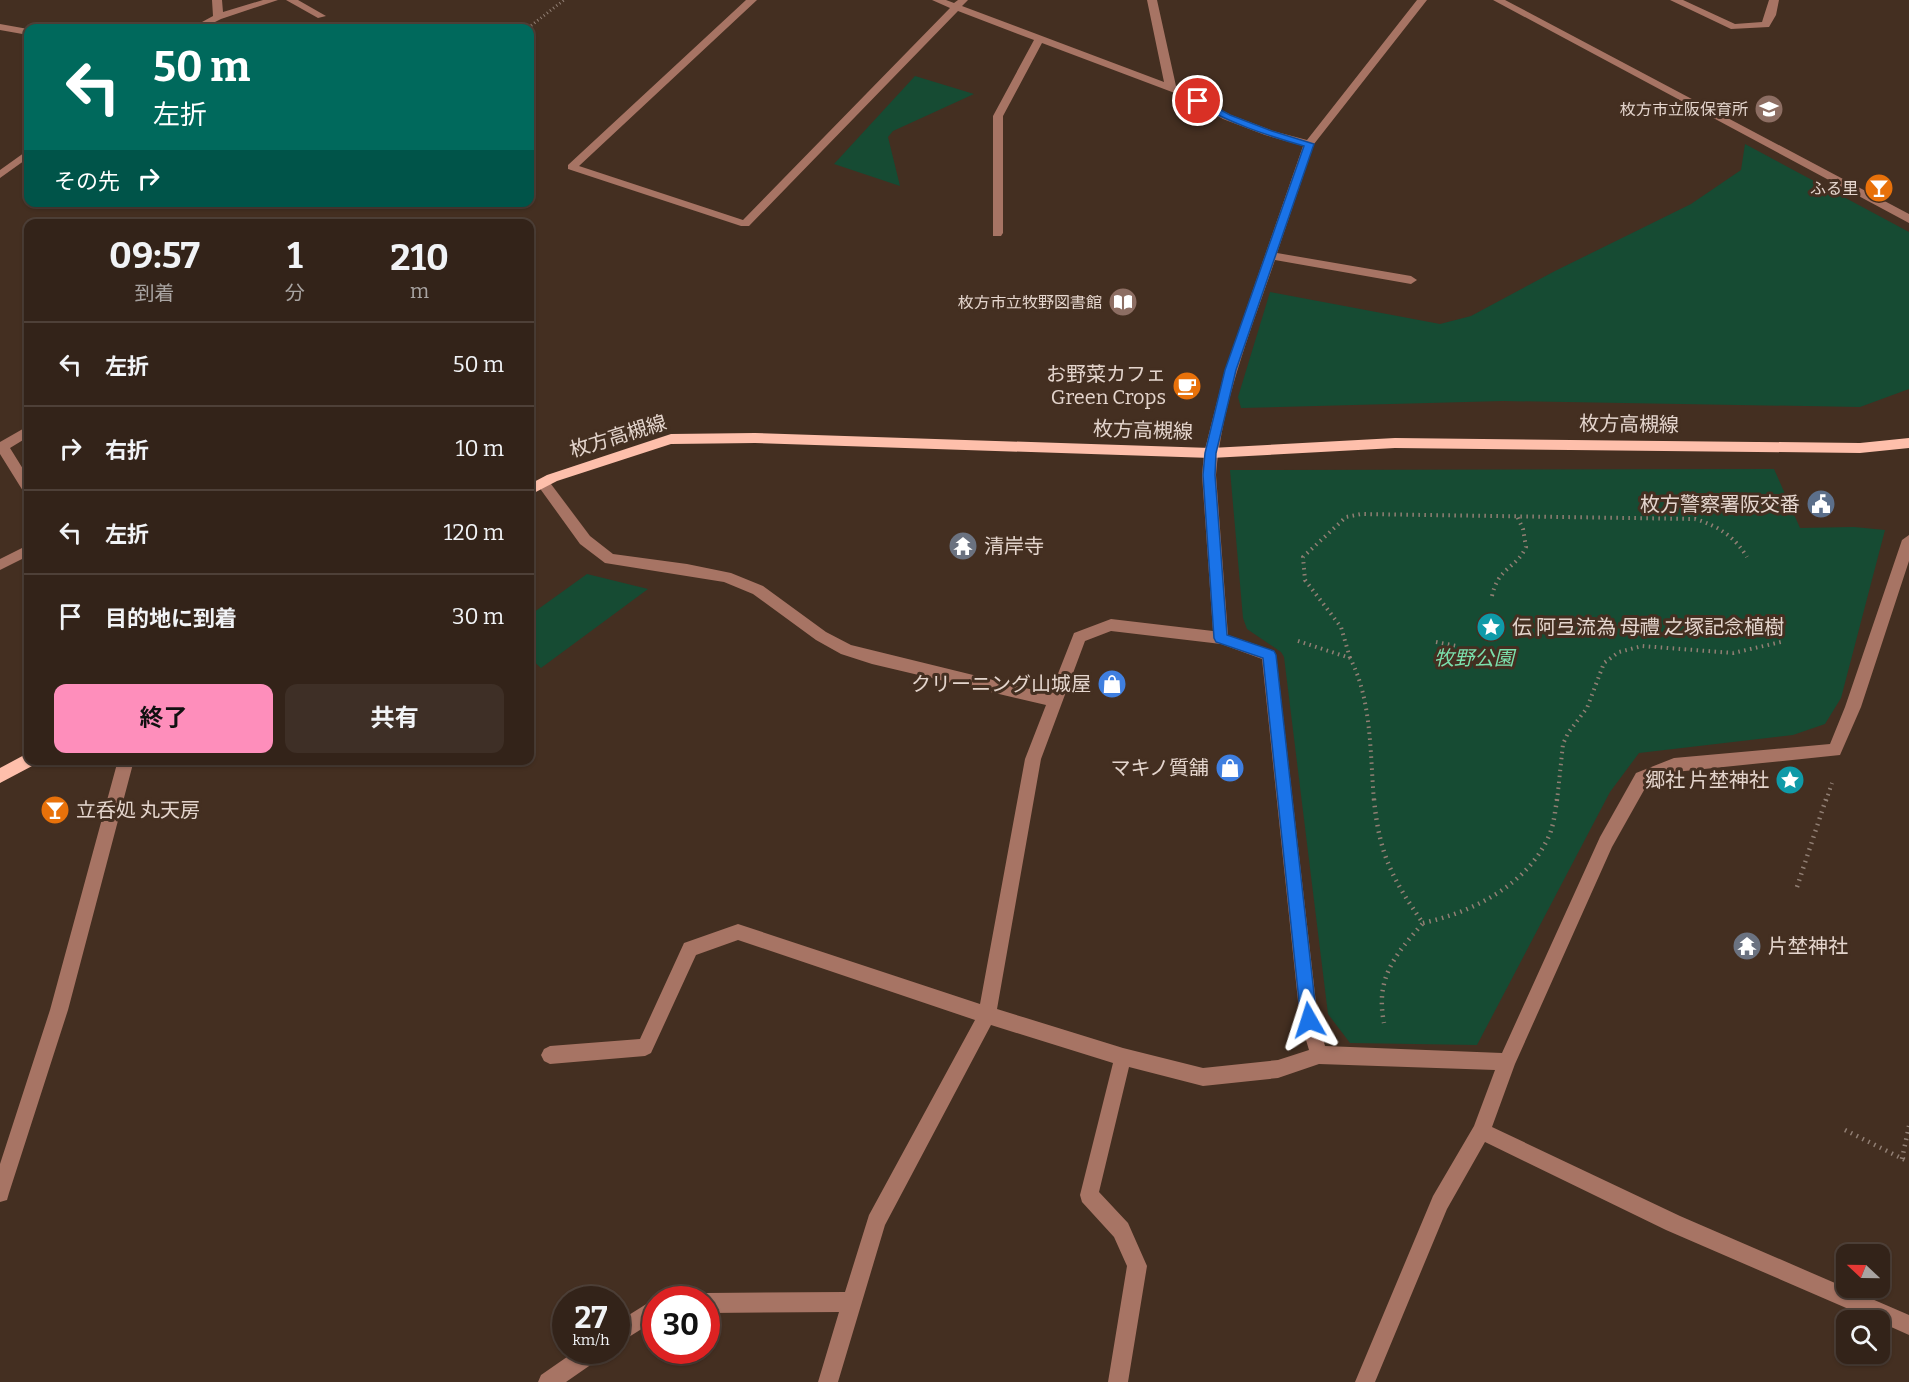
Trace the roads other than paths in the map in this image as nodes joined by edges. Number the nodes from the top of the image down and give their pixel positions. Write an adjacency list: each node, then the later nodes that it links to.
1 (217, 0): 13 (street)
2 (273, 0): 13 (street)
3 (291, 0): 12 (street)
4 (752, 0): 11 (street)
5 (937, 0): 11 (street)
6 (1152, 0): 18 (street)
7 (1422, 0): 19 (street)
8 (1498, 0): 22 (street)
9 (1675, 0): 10 (street)
10 (1774, 0)
11 (959, 4): 17 (street)
12 (321, 16)
13 (218, 17): 14 (street)
14 (204, 24)
15 (0, 27): 16 (street)
16 (24, 31)
17 (1039, 39): 18 (street); 23 (street)
18 (1171, 88): 19 (street)
19 (1310, 144): 24 (street)
20 (24, 156): 21 (street)
21 (1, 174)
22 (1909, 219)
23 (997, 233)
24 (1269, 255): 25 (street); 28 (street)
25 (1412, 280)
26 (24, 434): 29 (street)
27 (1909, 443): 28 (main road, 枚方高槻線)
28 (1210, 453): 30 (main road, 枚方高槻線); 35 (street)
29 (24, 481)
30 (543, 483): 31 (main road, 枚方高槻線); 36 (street)
31 (534, 488)
32 (1909, 540): 44 (street)
33 (24, 552): 34 (street)
34 (0, 565)
35 (1221, 638): 36 (street); 42 (street)
36 (1054, 701): 40 (street)
37 (24, 763): 39 (main road)
38 (125, 765): 46 (street)
39 (0, 776)
40 (987, 1016): 41 (street); 43 (street); 47 (street)
41 (550, 1054)
42 (1319, 1055): 43 (street); 44 (street)
43 (1123, 1057): 53 (street)
44 (1507, 1062): 45 (street)
45 (1480, 1131): 49 (street); 54 (street)
46 (0, 1193)
47 (852, 1302): 48 (street); 52 (street)
48 (720, 1303)
49 (1909, 1325)
50 (574, 1364): 51 (street)
51 (548, 1382)
52 (828, 1382)
53 (1118, 1382)
54 (1365, 1382)

